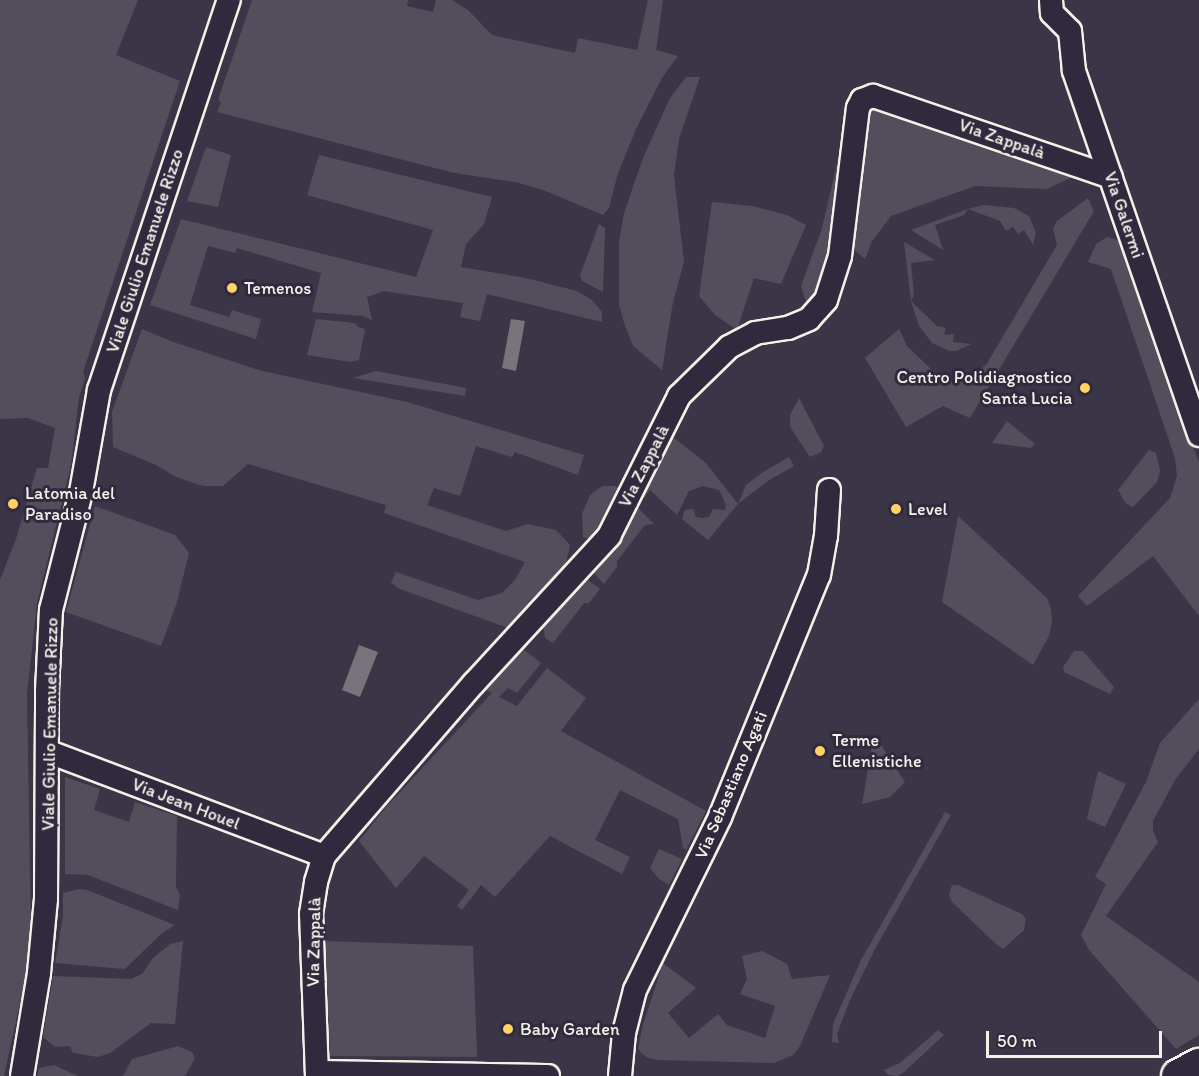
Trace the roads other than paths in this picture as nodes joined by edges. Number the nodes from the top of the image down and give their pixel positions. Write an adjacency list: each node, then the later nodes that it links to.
1 (229, 0): 6 (street, Viale Giulio Emanuele Rizzo)
2 (1051, 0): 3 (street, Via Galermi)
3 (1111, 177): 4 (street, Via Galermi); 7 (street, Via Zappalà)
4 (1199, 435)
5 (829, 490): 12 (street, Via Sebastiano Agati)
6 (49, 752): 7 (street, Via Jean Houel); 10 (street, Viale Giulio Emanuele Rizzo)
7 (324, 856): 9 (street, Via Zappalà)
8 (1199, 1065): 13 (main road)
9 (317, 1074): 11 (street)
10 (22, 1076)
11 (548, 1076)
12 (620, 1076)
13 (1178, 1076)

